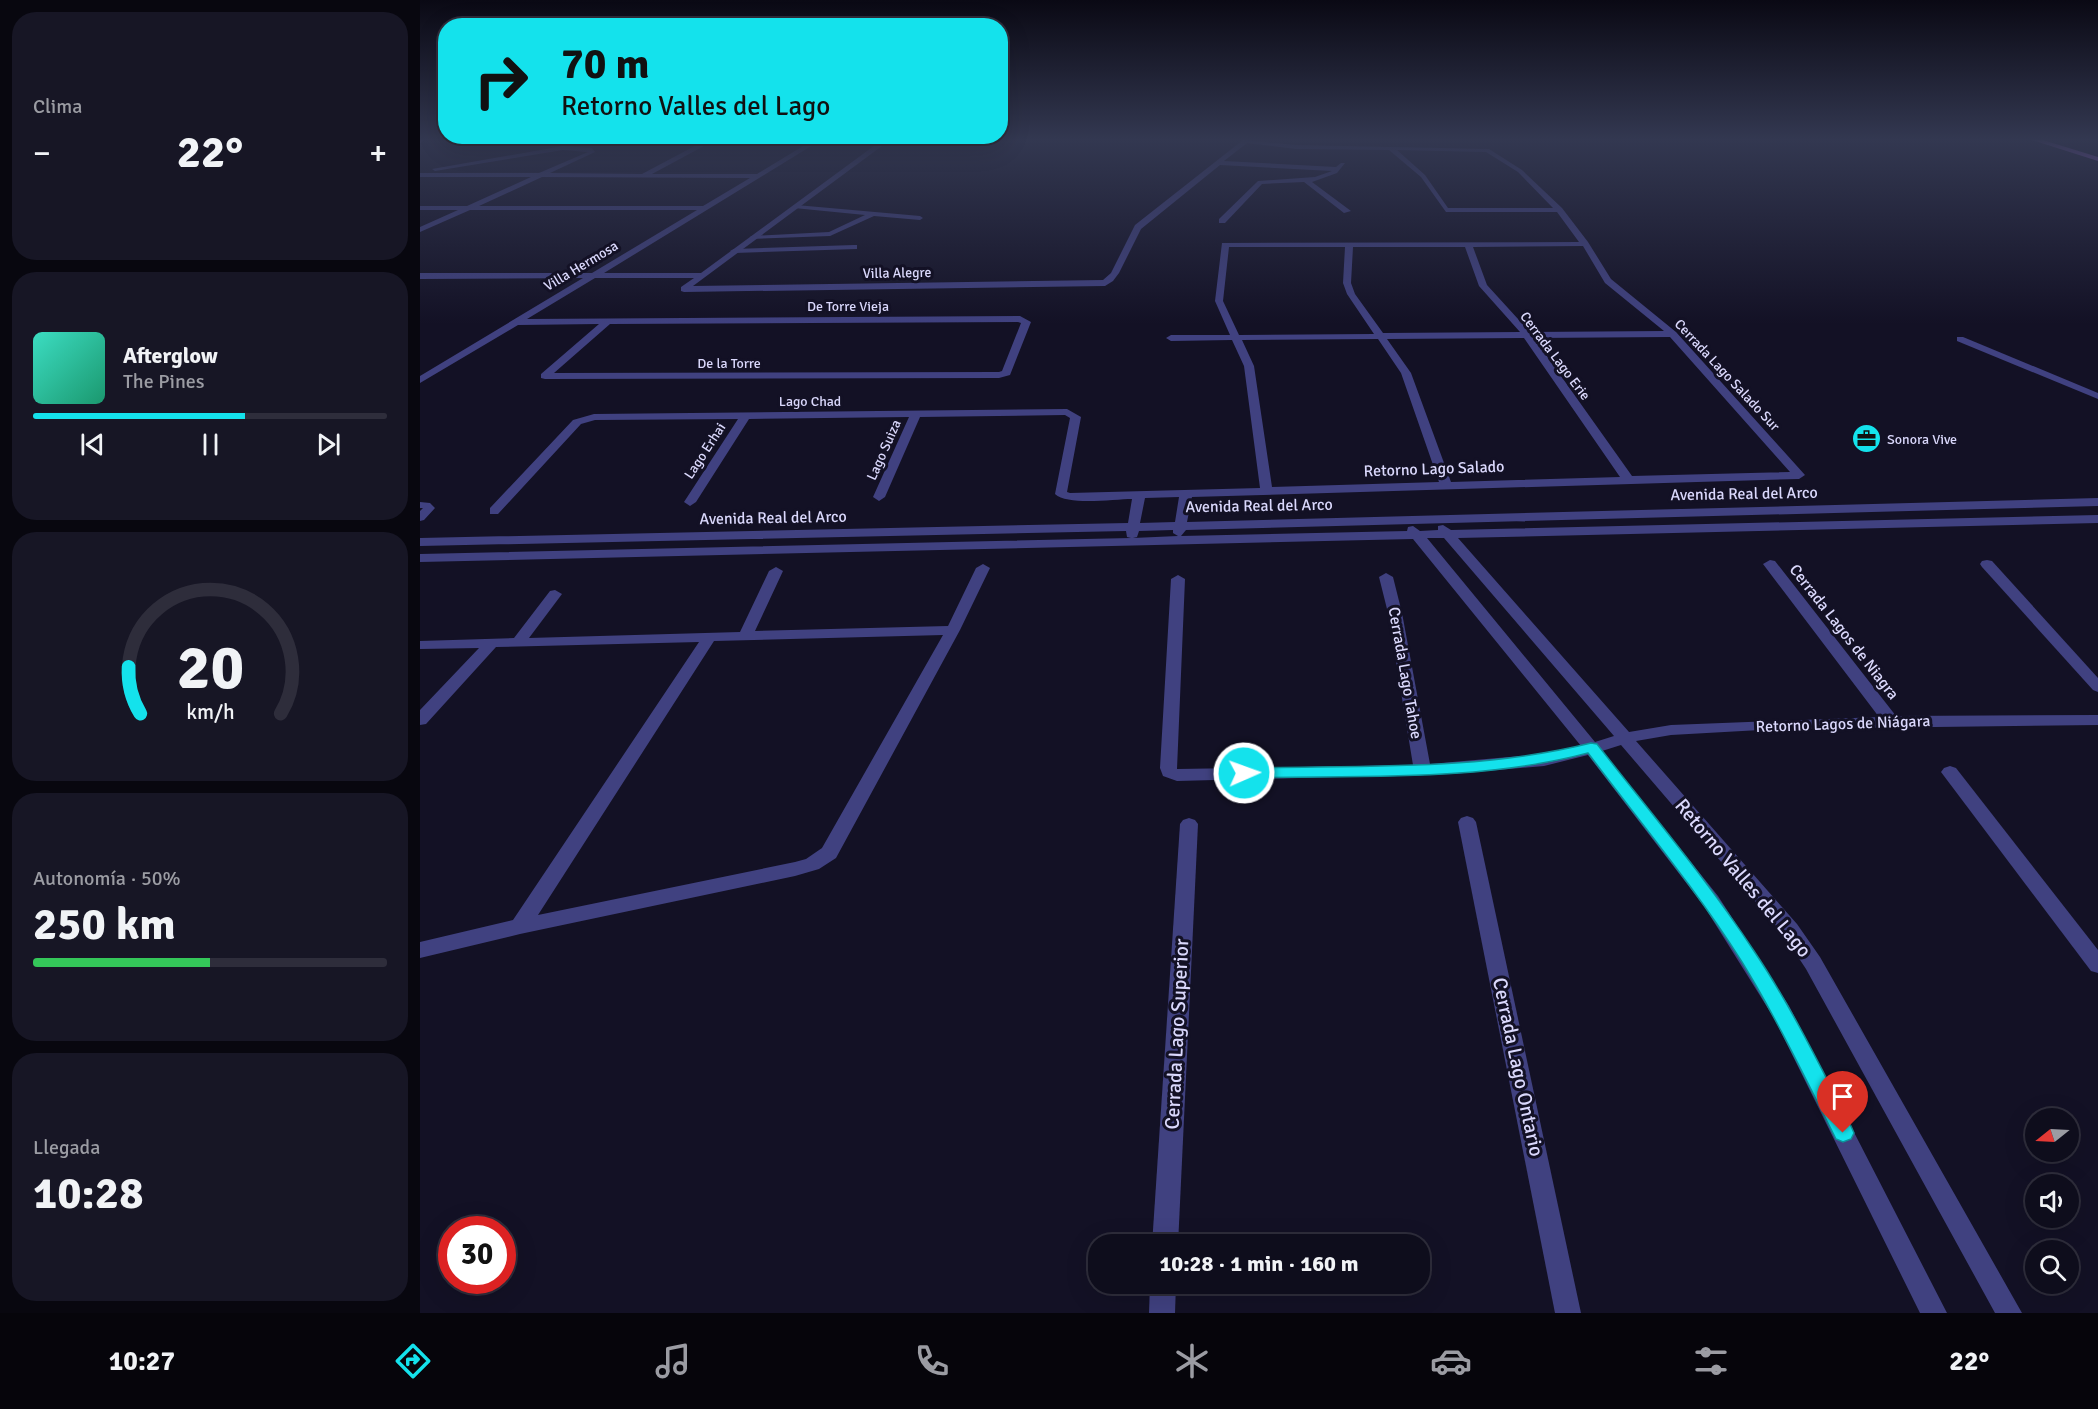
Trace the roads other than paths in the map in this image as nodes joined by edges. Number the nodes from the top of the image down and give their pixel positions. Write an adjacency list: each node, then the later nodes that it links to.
1 (482, 201): 11 (street)
2 (715, 201): 12 (street, Villa Hermosa)
3 (804, 201): 9 (street)
4 (1171, 201): 26 (street, Villa Alegre)
5 (1242, 201): 17 (street)
6 (1334, 201): 14 (street)
7 (1440, 201): 13 (street)
8 (1550, 201): 13 (street, Cerrada Lago Salado Sur)
9 (796, 207): 15 (lane); 19 (street)
10 (420, 208): 11 (street)
11 (467, 208): 12 (street); 18 (street)
12 (704, 208): 25 (street, Villa Hermosa)
13 (1559, 210): 21 (street, Cerrada Lago Salado Sur)
14 (1347, 211)
15 (873, 214): 16 (lane); 19 (lane)
16 (920, 218)
17 (1222, 222)
18 (420, 230)
19 (751, 238): 24 (street)
20 (1468, 244): 21 (street); 22 (street); 31 (street, Cerrada Lago Erie)
21 (1585, 244): 30 (street, Cerrada Lago Salado Sur)
22 (1349, 245): 32 (street); 34 (street)
23 (854, 247): 24 (lane)
24 (734, 250): 26 (street)
25 (594, 274): 26 (street); 27 (street); 29 (street, Villa Hermosa)
26 (700, 274)
27 (420, 276)
28 (608, 321): 29 (street); 36 (street, De Torre Vieja); 36 (street, De la Torre)
29 (516, 322): 37 (street, Villa Hermosa)
30 (1673, 334): 31 (street); 41 (street, Cerrada Lago Salado Sur)
31 (1527, 335): 32 (street); 42 (street, Cerrada Lago Erie)
32 (1382, 336): 34 (street); 43 (street)
33 (1171, 338): 34 (street)
34 (1237, 338): 44 (street)
35 (1960, 339): 38 (lane)
36 (999, 375)
37 (421, 379)
38 (2098, 396)
39 (915, 415): 40 (street, Lago Chad); 47 (street, Lago Suiza); 48 (street, Lago Chad)
40 (745, 416): 50 (street, Lago Erhai); 53 (street, Lago Chad)
41 (1800, 474): 42 (street, Retorno Lago Salado)
42 (1628, 480): 43 (street, Retorno Lago Salado)
43 (1446, 485): 44 (street, Retorno Lago Salado)
44 (1266, 490): 45 (street, Retorno Lago Salado)
45 (1186, 494): 46 (street, Retorno Lago Salado); 59 (street)
46 (1139, 495): 48 (street, Retorno Lago Salado); 60 (street)
47 (879, 497)
48 (1068, 497)
49 (2098, 501): 51 (street, Avenida Real del Arco)
50 (690, 502)
51 (2042, 503): 55 (street, Avenida Real del Arco); 58 (street)
52 (420, 505): 54 (lane)
53 (494, 511)
54 (420, 518)
55 (1433, 518): 56 (street, Avenida Real del Arco); 61 (street, Retorno Valles del Lago)
56 (1403, 519): 59 (street, Avenida Real del Arco); 62 (street, Retorno Valles del Lago)
57 (2098, 519): 58 (street, Avenida Real del Arco)
58 (2063, 520): 61 (street, Avenida Real del Arco)
59 (1180, 525): 60 (street, Avenida Real del Arco); 65 (street)
60 (1134, 526): 63 (street, Avenida Real del Arco); 66 (street)
61 (1448, 534): 62 (street, Avenida Real del Arco); 86 (street, Retorno Valles del Lago)
62 (1417, 535): 65 (street, Avenida Real del Arco); 87 (street, Retorno Valles del Lago)
63 (620, 538): 64 (street, Avenida Real del Arco); 67 (street)
64 (420, 542)
65 (1177, 542): 66 (street, Avenida Real del Arco)
66 (1130, 543): 67 (street, Avenida Real del Arco)
67 (607, 553): 68 (street, Avenida Real del Arco)
68 (420, 558)
69 (1770, 564): 85 (street, Cerrada Lagos de Niagra)
70 (1987, 564): 82 (street)
71 (983, 568): 76 (street)
72 (776, 571): 77 (street)
73 (1386, 578): 88 (street, Cerrada Lago Tahoe)
74 (1178, 579): 88 (street, Retorno Lagos de Niágara)
75 (555, 594): 79 (street)
76 (953, 630): 77 (street); 92 (street)
77 (745, 636): 78 (street)
78 (709, 637): 79 (street); 92 (street)
79 (518, 642): 80 (street)
80 (492, 643): 81 (street); 83 (street)
81 (420, 645)
82 (2098, 687)
83 (420, 720)
84 (2098, 720): 85 (street, Retorno Lagos de Niágara)
85 (1891, 721): 86 (street, Retorno Lagos de Niágara)
86 (1624, 738): 87 (street, Retorno Lagos de Niágara); 100 (street, Retorno Valles del Lago)
87 (1591, 748): 88 (street, Retorno Lagos de Niágara); 99 (street, Retorno Valles del Lago)
88 (1422, 769)
89 (1950, 772): 94 (street)
90 (1467, 822): 98 (street, Cerrada Lago Ontario)
91 (1189, 824): 95 (street, Cerrada Lago Superior)
92 (520, 926): 93 (street)
93 (420, 950)
94 (2098, 965)
95 (1166, 1234)
96 (1162, 1294): 97 (street)
97 (1161, 1313)
98 (1568, 1313)
99 (1935, 1313)
100 (2008, 1313)

